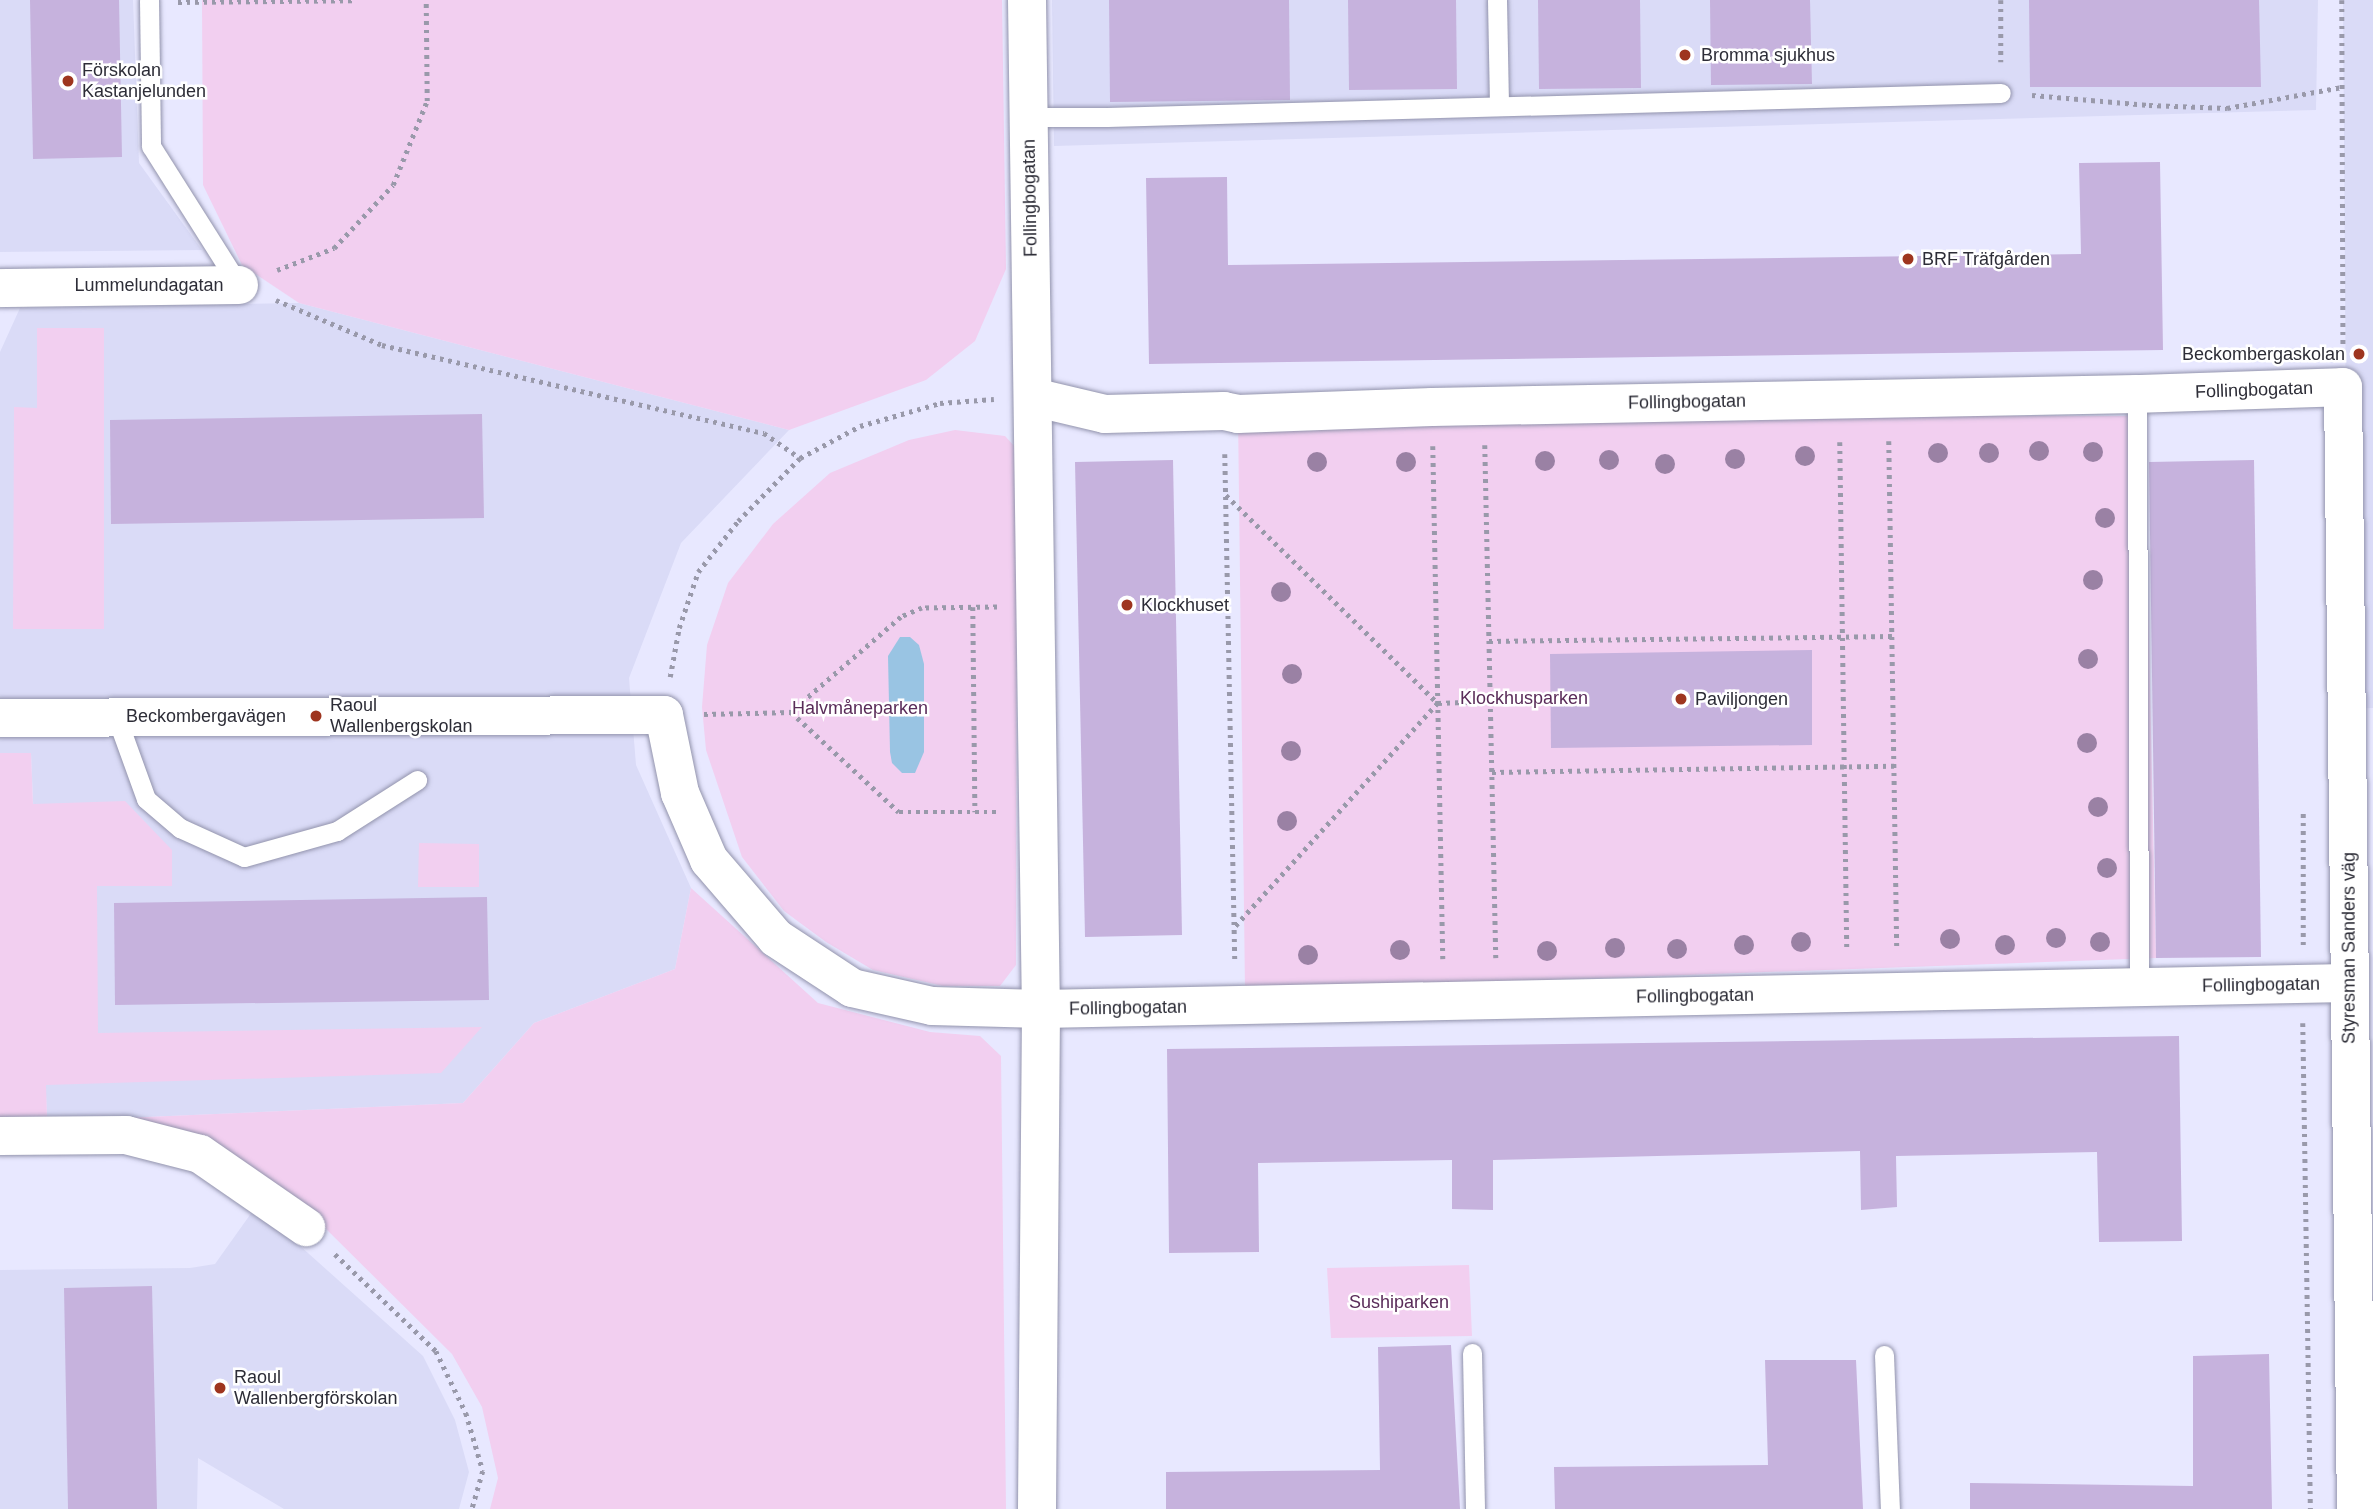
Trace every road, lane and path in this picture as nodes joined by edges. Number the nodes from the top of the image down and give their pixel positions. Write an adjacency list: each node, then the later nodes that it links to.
1 (356, 0): 7 (path)
2 (426, 0): 12 (path)
3 (1027, 0): 11 (street, Follingbogatan)
4 (1497, 0): 10 (lane)
5 (2001, 0): 9 (path)
6 (2342, 0): 8 (path)
7 (149, 1): 12 (lane, Lummelundagatan)
8 (2342, 87): 9 (path); 14 (path)
9 (2001, 93): 10 (lane)
10 (1499, 106): 11 (lane)
11 (1029, 117): 16 (street, Follingbogatan)
12 (239, 285): 13 (street, Lummelundagatan); 22 (path)
13 (0, 289)
14 (2343, 387): 15 (street, Follingbogatan); 29 (street, Styresman Sanders väg)
15 (2137, 394): 17 (street, Follingbogatan); 40 (lane)
16 (1033, 397): 21 (street, Follingbogatan); 22 (path); 46 (street, Follingbogatan)
17 (1889, 398): 18 (street, Follingbogatan); 25 (path)
18 (1839, 399): 19 (street, Follingbogatan); 24 (path)
19 (1485, 406): 20 (street, Follingbogatan); 26 (path)
20 (1432, 407): 21 (street, Follingbogatan); 28 (path)
21 (1224, 411): 23 (path)
22 (800, 458): 31 (path)
23 (1226, 495): 28 (path); 38 (path)
24 (1843, 636): 25 (path); 26 (path); 35 (path)
25 (1892, 636): 34 (path)
26 (1489, 642): 27 (path)
27 (1490, 701): 28 (path); 36 (path)
28 (1438, 703): 38 (path); 44 (path)
29 (2361, 709): 39 (street, Styresman Sanders väg)
30 (791, 712): 30 (path); 31 (path)
31 (664, 715): 32 (street, Beckombergavägen); 46 (street)
32 (116, 716): 33 (street, Beckombergavägen); 37 (lane)
33 (0, 718)
34 (1894, 766): 35 (path); 41 (path)
35 (1845, 767): 36 (path); 42 (path)
36 (1492, 772): 43 (path)
37 (417, 780)
38 (1234, 928): 45 (path)
39 (2348, 983): 40 (street, Follingbogatan); 55 (street, Styresman Sanders väg)
40 (2139, 987): 41 (street, Follingbogatan)
41 (1898, 992): 42 (street, Follingbogatan)
42 (1848, 993): 43 (street, Follingbogatan)
43 (1496, 1000): 44 (street, Follingbogatan)
44 (1443, 1001): 45 (street, Follingbogatan)
45 (1236, 1005): 46 (street, Follingbogatan)
46 (1041, 1009): 52 (street, Follingbogatan)
47 (0, 1136): 48 (street)
48 (306, 1227): 51 (path)
49 (1472, 1353): 53 (lane)
50 (1884, 1355): 54 (lane)
51 (472, 1509)
52 (1037, 1509)
53 (1475, 1509)
54 (1890, 1509)
55 (2356, 1509)

